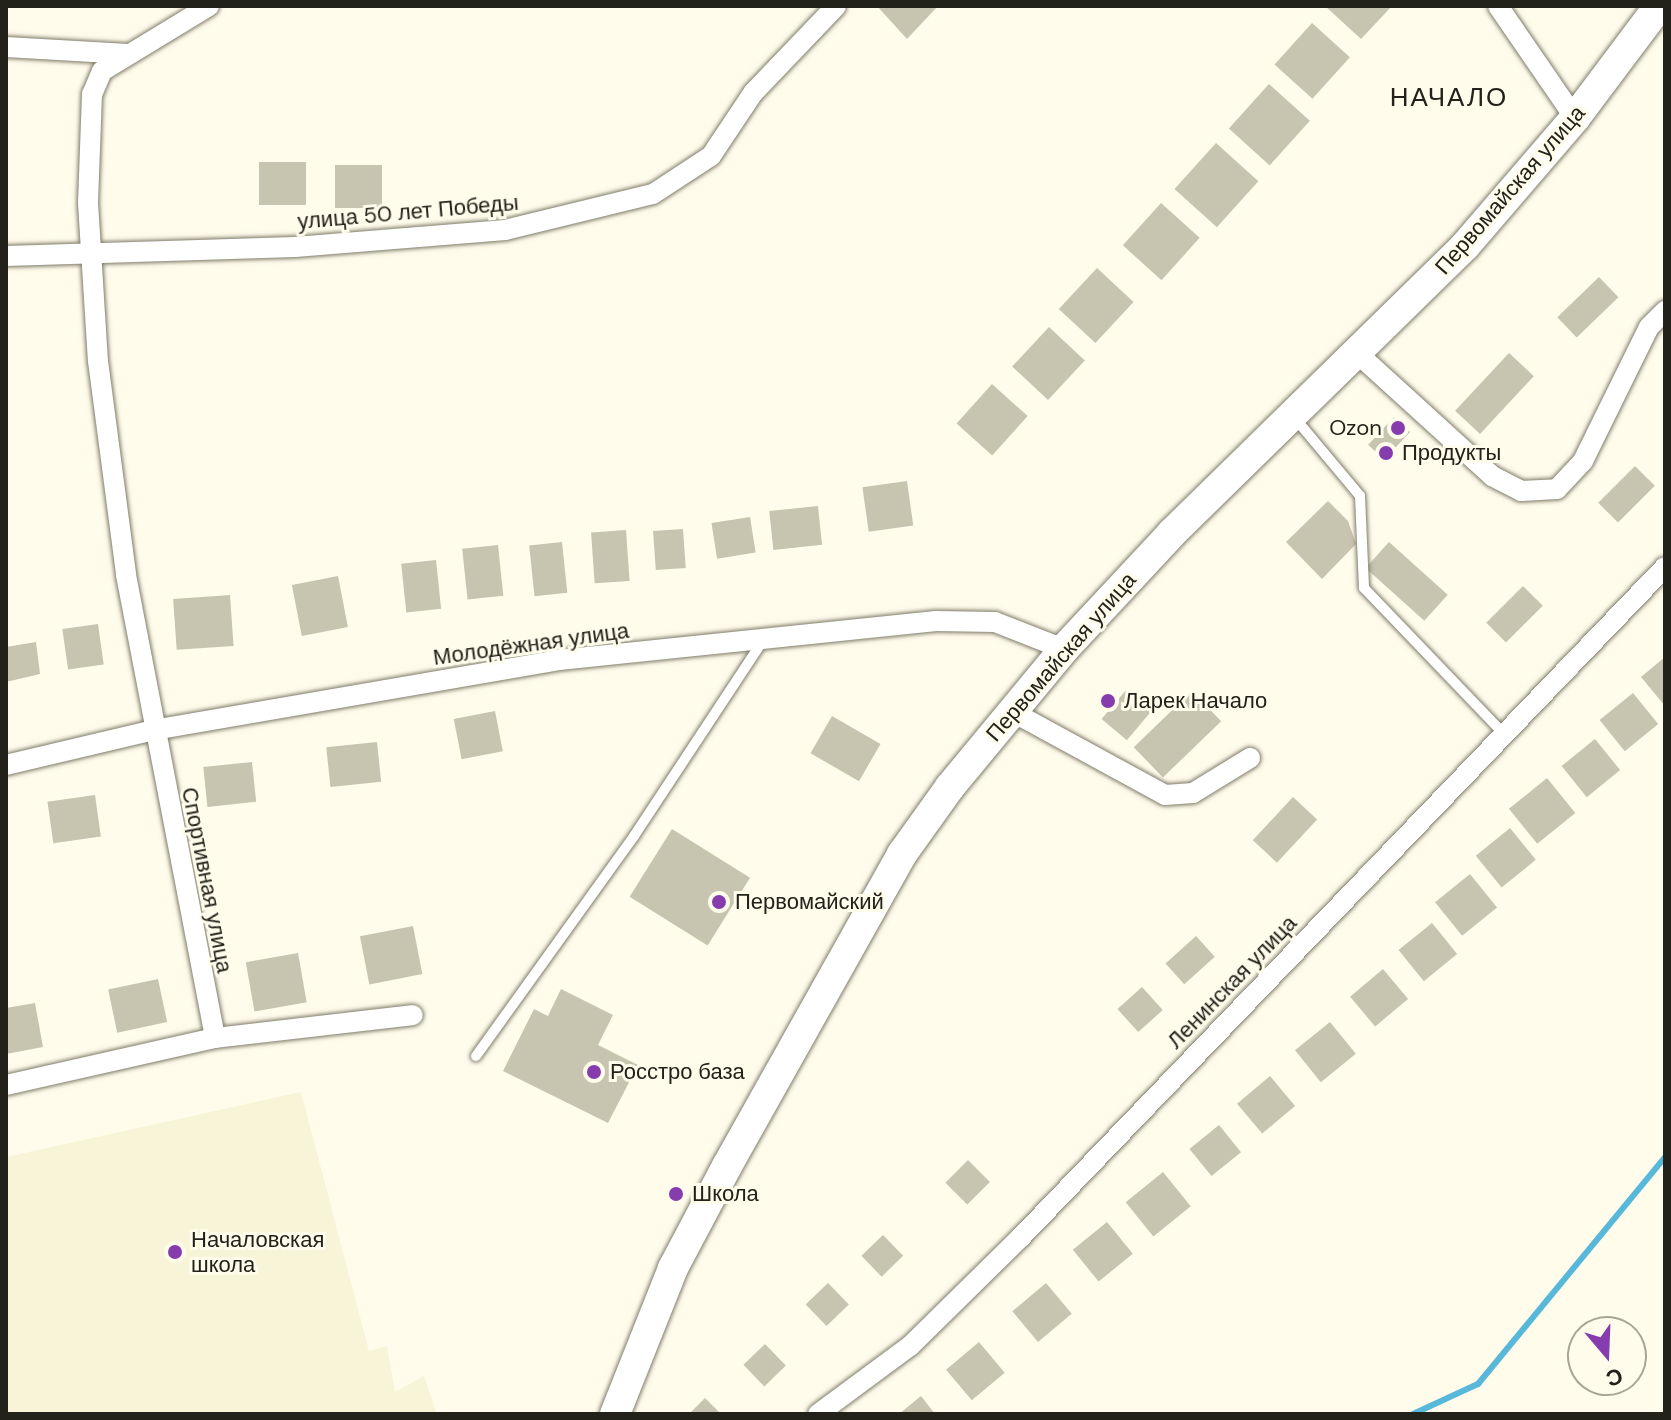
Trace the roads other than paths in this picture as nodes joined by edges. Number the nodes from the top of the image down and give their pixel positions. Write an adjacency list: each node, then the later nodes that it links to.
1 (183, 6): 6 (street)
2 (209, 6): 6 (street)
3 (836, 6): 11 (street, улица 50 лет Победы)
4 (1498, 6): 9 (street)
5 (1659, 6): 9 (main road, Первомайская улица)
6 (174, 26): 8 (street)
7 (6, 47): 8 (street)
8 (128, 54): 11 (street)
9 (1575, 118): 13 (main road, Первомайская улица)
10 (6, 256): 11 (street, улица 50 лет Победы)
11 (92, 256): 19 (street)
12 (1665, 311): 13 (street)
13 (1357, 353): 14 (main road, Первомайская улица)
14 (1293, 415): 17 (main road, Первомайская улица); 20 (lane)
15 (1665, 567): 20 (street, Ленинская улица)
16 (764, 639): 17 (street, Молодёжная улица); 19 (street, Молодёжная улица); 25 (lane)
17 (1064, 649): 18 (main road, Первомайская улица)
18 (1011, 711): 21 (street); 27 (main road, Первомайская улица)
19 (154, 730): 22 (street, Молодёжная улица); 24 (street, Спортивная улица)
20 (1505, 735): 28 (street, Ленинская улица)
21 (1250, 758)
22 (6, 765)
23 (413, 1015): 24 (street)
24 (215, 1038): 26 (street)
25 (476, 1056)
26 (6, 1085)
27 (615, 1414)
28 (818, 1414)

